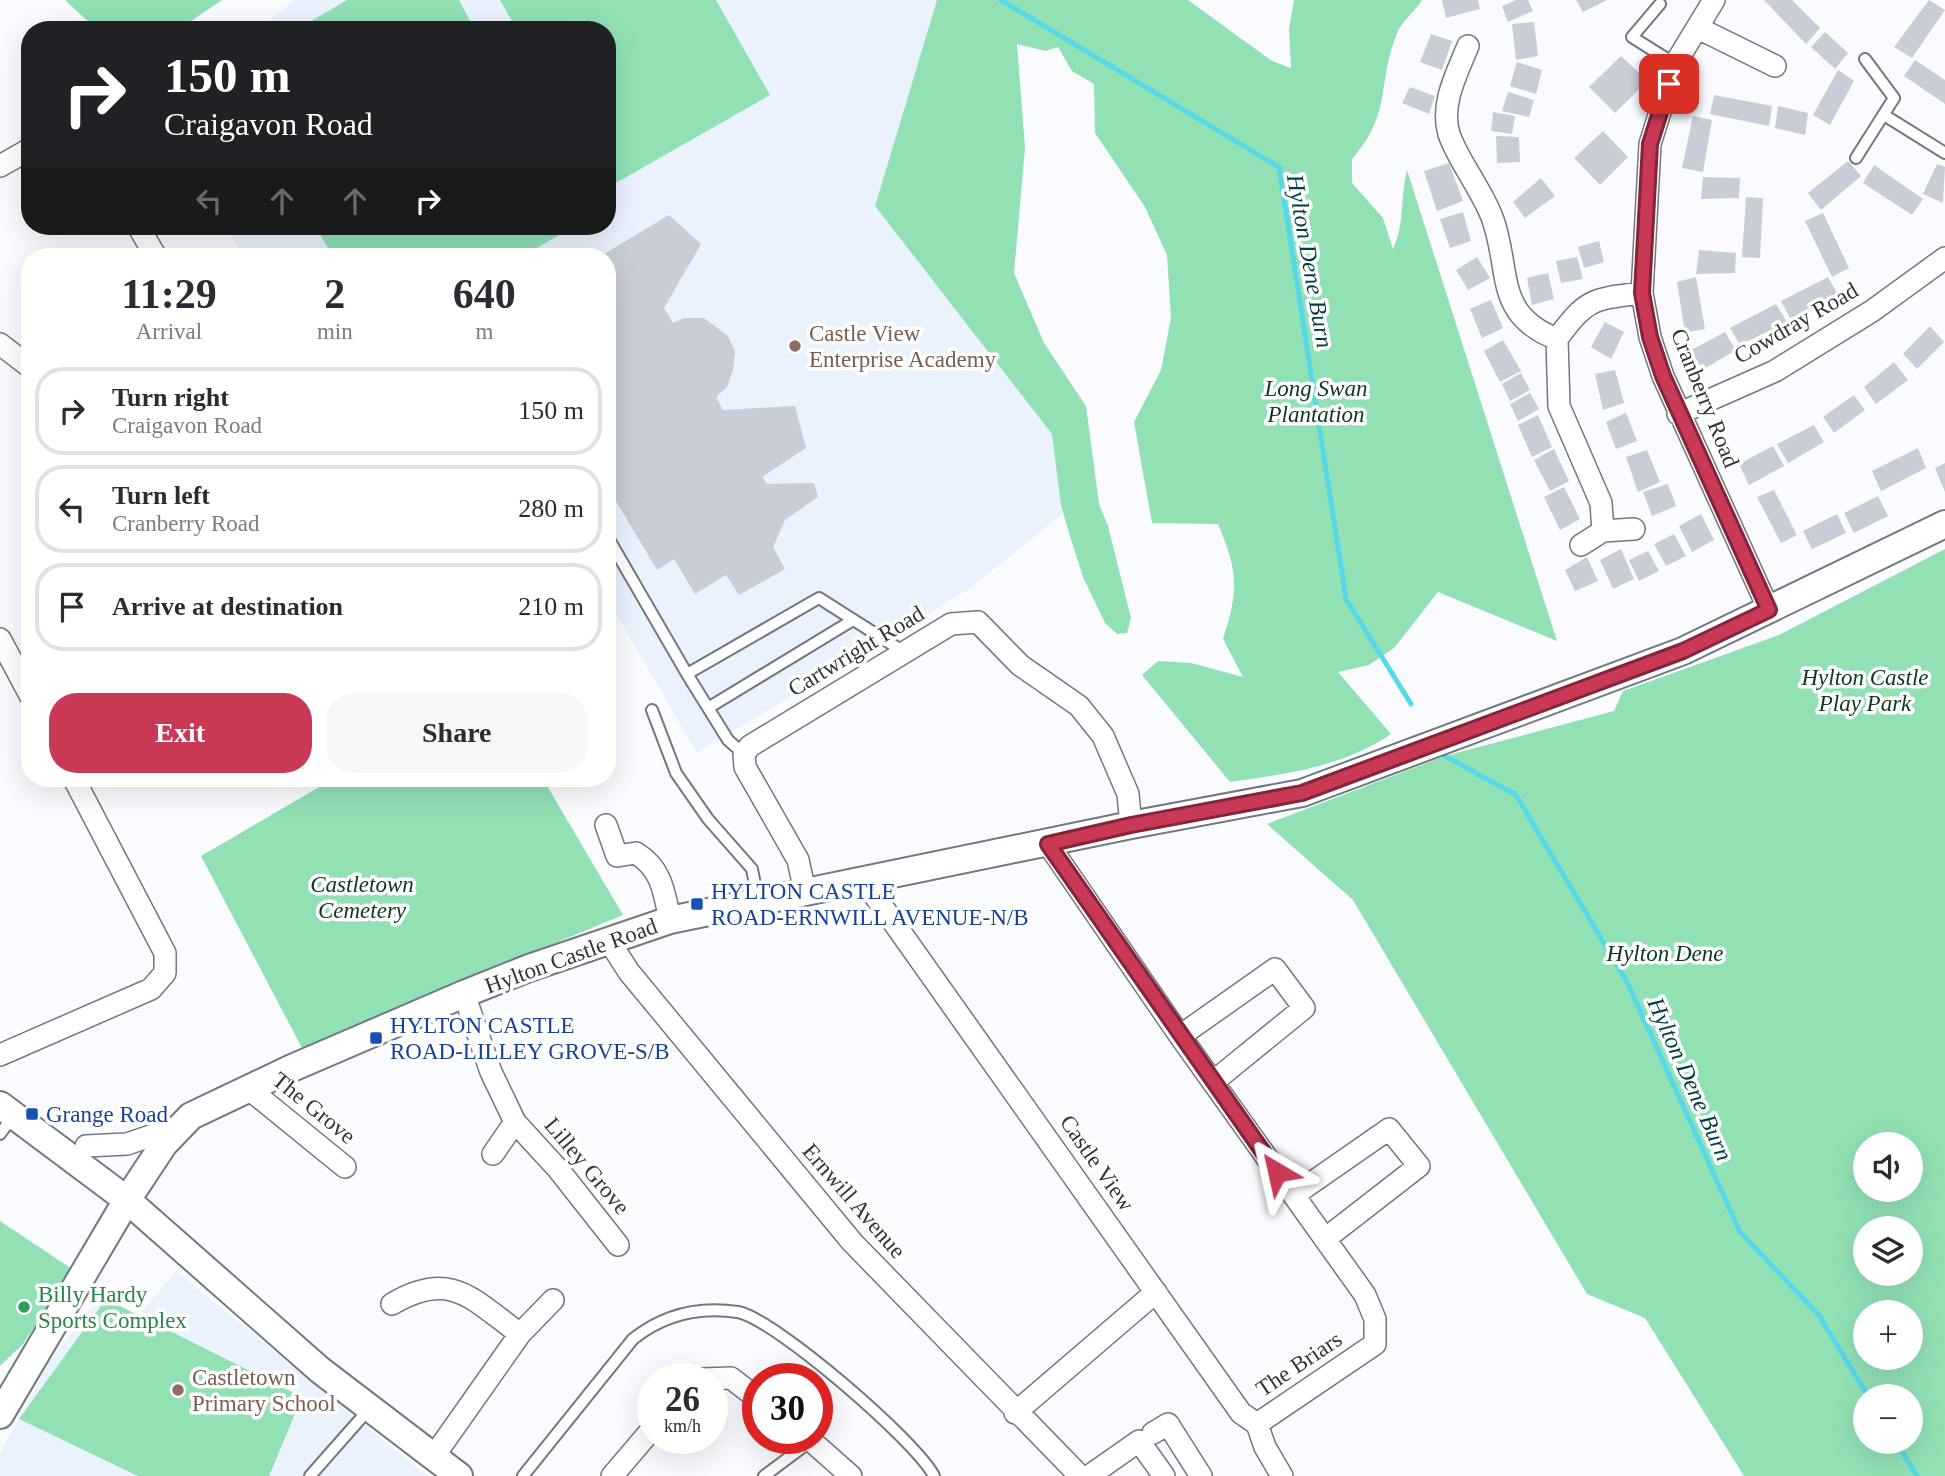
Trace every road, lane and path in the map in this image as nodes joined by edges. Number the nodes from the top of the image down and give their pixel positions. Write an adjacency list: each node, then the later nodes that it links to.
1 (1714, 0): 3 (street, Cranberry Road)
2 (1660, 4): 6 (lane)
3 (1698, 28): 6 (street, Cranberry Road); 7 (street)
4 (1468, 46): 16 (street)
5 (1866, 59): 8 (lane)
6 (1675, 64): 15 (street, Cranberry Road)
7 (1775, 66)
8 (1884, 115): 9 (lane); 11 (lane)
9 (1945, 153)
10 (21, 154): 12 (street)
11 (1856, 158)
12 (0, 166)
13 (1945, 244): 14 (street, Cowdray Road)
14 (1939, 262): 19 (street, Cowdray Road)
15 (1642, 293): 16 (street); 19 (street, Cranberry Road)
16 (1557, 339): 22 (street)
17 (0, 344): 18 (street)
18 (21, 360)
19 (1678, 414): 25 (street, Cranberry Road)
20 (1945, 524): 25 (street, Hylton Castle Road)
21 (1634, 529): 22 (street)
22 (1603, 531): 23 (street)
23 (1581, 545)
24 (616, 552): 29 (lane)
25 (1769, 610): 36 (street, Hylton Castle Road)
26 (853, 620): 28 (lane); 29 (lane); 31 (lane)
27 (0, 639): 30 (street)
28 (904, 652): 33 (street, Cartwright Road); 36 (street, Cartwright Road)
29 (687, 674): 31 (lane)
30 (21, 678)
31 (708, 708): 33 (lane)
32 (652, 710): 40 (lane)
33 (744, 754): 39 (street)
34 (78, 787): 45 (street)
35 (606, 825): 41 (street)
36 (1131, 825): 37 (street, Hylton Castle Road)
37 (1048, 844): 38 (street, Hylton Castle Road); 44 (street, The Briars)
38 (865, 882): 39 (street, Hylton Castle Road); 58 (street, Castle View)
39 (805, 892): 40 (street, Hylton Castle Road)
40 (758, 901): 41 (street, Hylton Castle Road)
41 (670, 920): 42 (street, Hylton Castle Road)
42 (610, 941): 43 (street, Hylton Castle Road); 63 (street, Ernwill Avenue)
43 (464, 994): 47 (street, Hylton Castle Road); 49 (street, Lilley Grove)
44 (1180, 1036): 46 (street, The Briars); 46 (street)
45 (0, 1055)
46 (1213, 1082): 54 (street, The Briars)
47 (250, 1089): 50 (street, Hylton Castle Road); 53 (street, The Grove)
48 (4, 1118): 55 (street)
49 (515, 1122): 52 (street, Lilley Grove); 57 (street, Lilley Grove)
50 (177, 1127): 51 (street, Hylton Castle Road); 55 (street, Hylton Castle Road)
51 (86, 1146)
52 (493, 1154)
53 (345, 1167)
54 (1294, 1195): 56 (street, The Briars); 56 (street)
55 (127, 1199): 62 (street); 64 (street, Hylton Castle Road)
56 (1325, 1239): 65 (street, The Briars)
57 (618, 1245)
58 (1156, 1292): 63 (street); 65 (street, Castle View)
59 (554, 1300): 61 (street)
60 (392, 1304): 61 (street)
61 (520, 1334): 70 (street)
62 (370, 1408): 70 (street); 71 (lane)
63 (1015, 1413): 78 (street, Ernwill Avenue)
64 (0, 1415)
65 (1256, 1424): 82 (street, Castle View)
66 (1153, 1433): 81 (street)
67 (637, 1447): 74 (street)
68 (792, 1454): 75 (lane)
69 (825, 1454): 76 (street)
70 (434, 1456): 72 (street)
71 (310, 1476)
72 (459, 1476)
73 (523, 1476): 77 (lane)
74 (612, 1476)
75 (764, 1476)
76 (851, 1476)
77 (934, 1476)
78 (1080, 1476)
79 (1089, 1476): 80 (street)
80 (1164, 1476)
81 (1201, 1476)
82 (1282, 1476)

